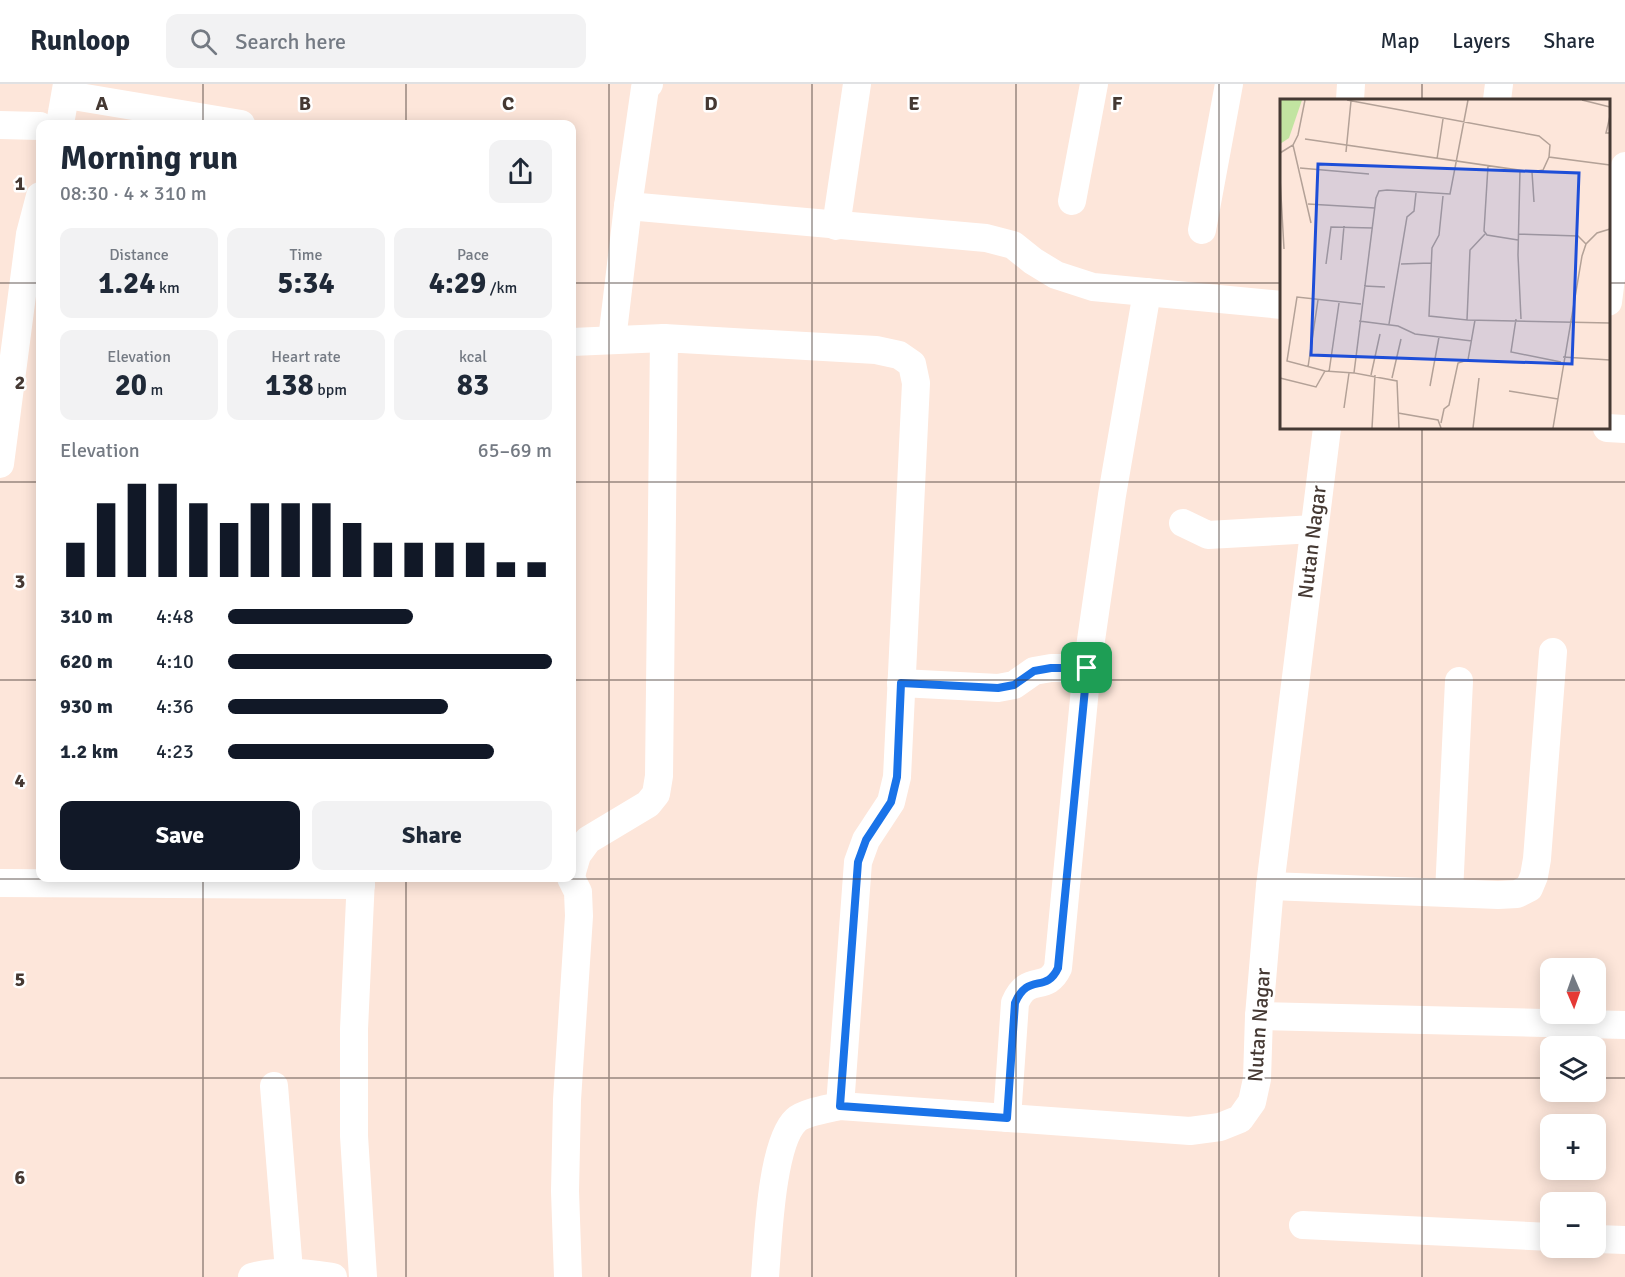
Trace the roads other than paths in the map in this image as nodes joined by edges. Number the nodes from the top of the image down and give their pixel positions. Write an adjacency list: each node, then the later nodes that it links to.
1 (650, 84): 16 (street)
2 (857, 84): 18 (street)
3 (1094, 84): 15 (street)
4 (1229, 84): 19 (street)
5 (1351, 84): 8 (street)
6 (1499, 84): 9 (street)
7 (67, 89): 10 (street); 11 (street)
8 (1350, 99)
9 (1497, 99)
10 (61, 120)
11 (221, 120)
12 (0, 125): 13 (street)
13 (36, 126)
14 (1625, 166): 20 (street)
15 (1072, 201)
16 (628, 206): 18 (street); 24 (street)
17 (36, 211): 26 (street)
18 (836, 226): 21 (street)
19 (1202, 230)
20 (1610, 286)
21 (1148, 292): 22 (street); 34 (street)
22 (1280, 304)
23 (664, 338): 24 (street); 36 (street); 37 (street)
24 (612, 340): 25 (street)
25 (576, 342)
26 (18, 354): 30 (street)
27 (1610, 428): 29 (street)
28 (1327, 429): 32 (street, Nutan Nagar)
29 (1625, 429)
30 (0, 464)
31 (1183, 522): 32 (street)
32 (1314, 529): 42 (street, Nutan Nagar)
33 (1553, 652): 43 (street)
34 (1087, 668): 36 (street); 48 (street)
35 (1459, 681): 43 (street)
36 (901, 683): 47 (street)
37 (576, 858)
38 (241, 882): 41 (street)
39 (361, 882): 56 (street)
40 (574, 882): 57 (street)
41 (0, 884)
42 (1270, 886): 43 (street); 44 (street, Nutan Nagar)
43 (1449, 893)
44 (1259, 1016): 45 (street); 48 (street, Nutan Nagar)
45 (1625, 1025)
46 (274, 1086): 53 (street)
47 (840, 1106): 48 (street, Nutan Nagar); 58 (street, Nutan Nagar)
48 (1007, 1118)
49 (1303, 1225): 50 (street)
50 (1540, 1236)
51 (1606, 1239): 52 (street)
52 (1625, 1240)
53 (289, 1271): 54 (street); 55 (street)
54 (252, 1277)
55 (333, 1277)
56 (363, 1277)
57 (568, 1277)
58 (765, 1277)

